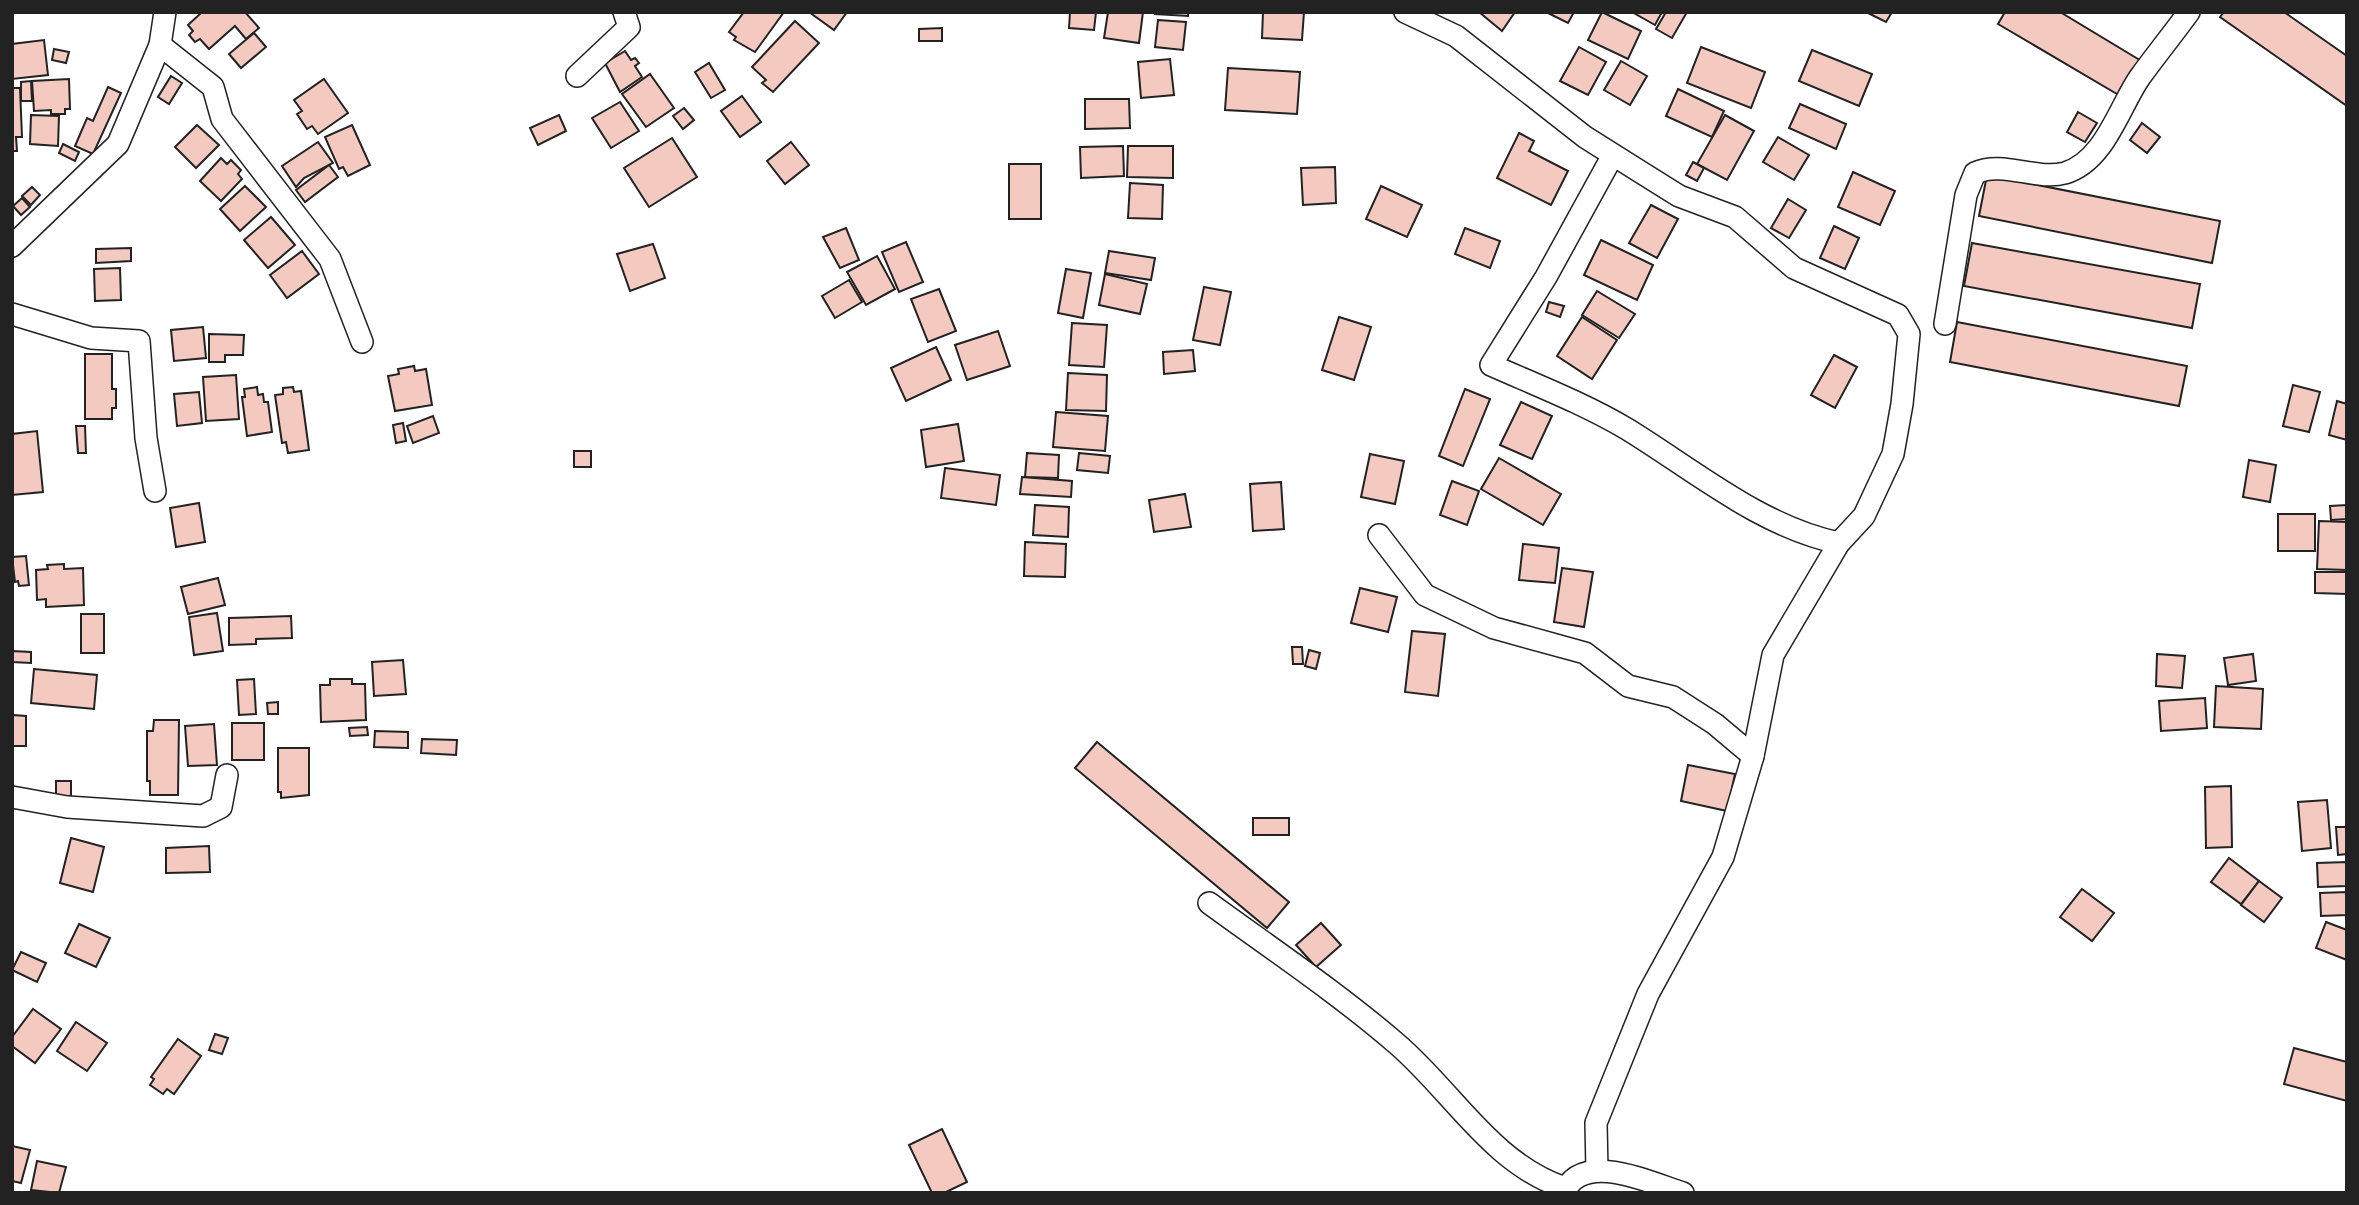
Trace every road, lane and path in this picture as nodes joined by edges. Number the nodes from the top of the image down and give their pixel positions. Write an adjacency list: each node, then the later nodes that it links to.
1 (165, 12): 5 (street)
2 (624, 12): 6 (street)
3 (1405, 12): 7 (street)
4 (2189, 12): 10 (street)
5 (160, 45): 8 (street); 11 (street)
6 (577, 76)
7 (1613, 155): 14 (street); 14 (street)
8 (12, 246)
9 (12, 314): 12 (street)
10 (1945, 324)
11 (362, 342)
12 (155, 491)
13 (1379, 535): 15 (street)
14 (1839, 543): 15 (street)
15 (1753, 756): 19 (street)
16 (227, 775): 17 (street)
17 (12, 797)
18 (1209, 903): 20 (street)
19 (1597, 1171): 20 (street); 21 (street)
20 (1564, 1191)
21 (1683, 1193)

